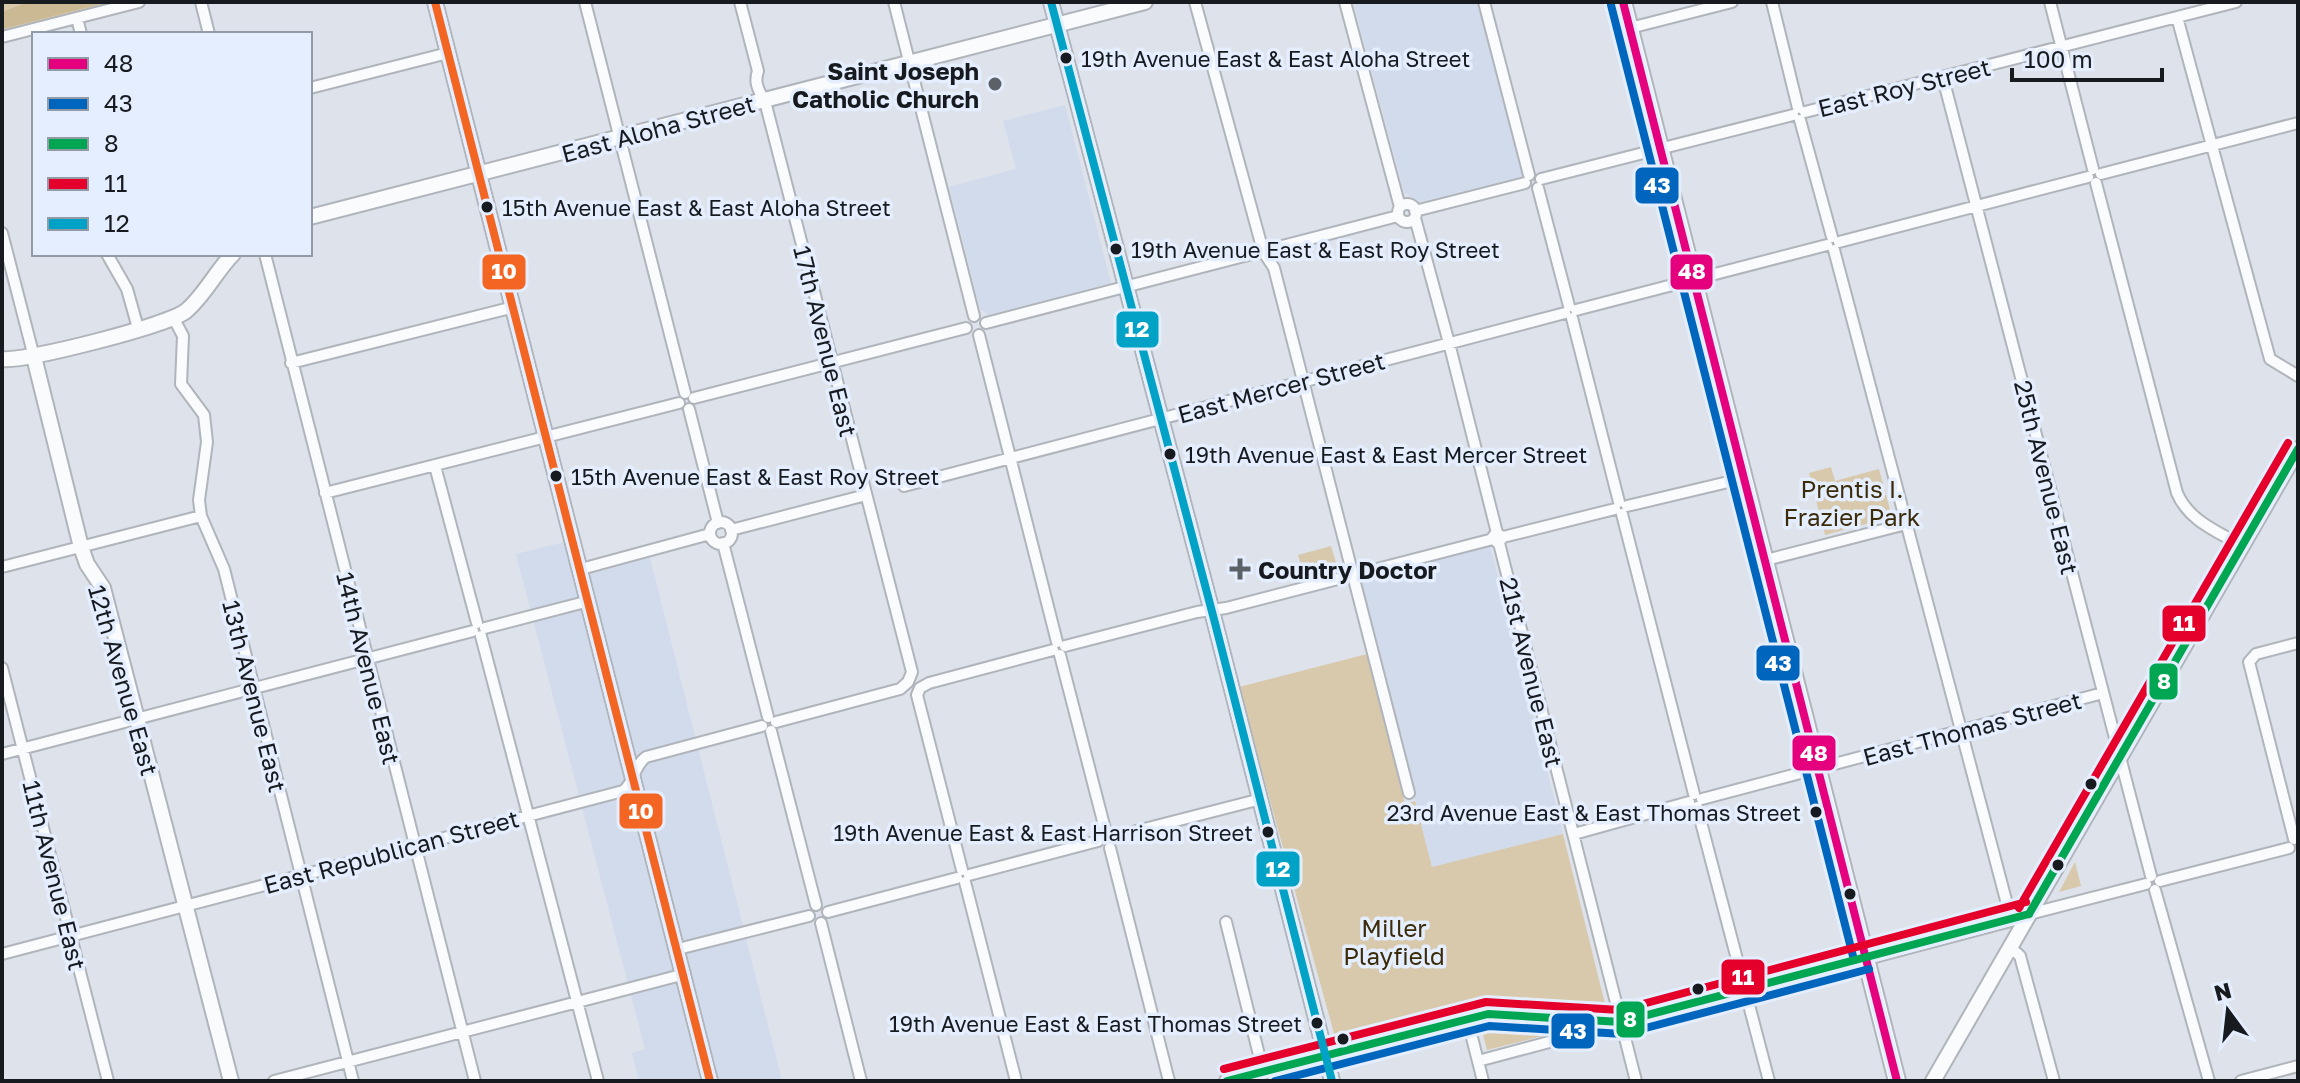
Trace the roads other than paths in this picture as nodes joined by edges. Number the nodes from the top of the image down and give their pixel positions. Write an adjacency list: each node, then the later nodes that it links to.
1 (139, 2): 18 (street)
2 (201, 2): 22 (street)
3 (435, 2): 25 (street)
4 (585, 2): 32 (street)
5 (740, 2): 29 (street, 17th Avenue East)
6 (894, 2): 26 (street)
7 (1051, 2): 19 (street)
8 (1145, 2): 19 (street, East Aloha Street)
9 (1195, 2): 45 (street)
10 (1345, 2): 40 (street)
11 (1484, 2): 37 (street)
12 (1623, 2): 20 (main road)
13 (1732, 2): 20 (street)
14 (1772, 2): 30 (street)
15 (2050, 2): 24 (street)
16 (2236, 2): 17 (street, East Roy Street)
17 (2177, 17): 24 (street, East Roy Street); 33 (street)
18 (77, 18): 21 (street); 23 (street)
19 (1057, 25): 26 (street, East Aloha Street); 50 (street)
20 (1630, 28): 34 (main road)
21 (80, 32)
22 (208, 32)
23 (2, 37)
24 (2062, 47): 27 (street, East Roy Street); 36 (street)
25 (448, 53): 28 (street); 35 (street)
26 (910, 63): 29 (street, East Aloha Street); 53 (street)
27 (1943, 78): 30 (street, East Roy Street); 39 (street, 25th Avenue East)
28 (312, 87)
29 (765, 100): 32 (street, East Aloha Street); 62 (street, 17th Avenue East)
30 (1799, 114): 34 (street, East Roy Street); 44 (street)
31 (2298, 123): 33 (street, East Mercer Street)
32 (620, 138): 35 (street, East Aloha Street); 66 (street)
33 (2212, 145): 36 (street, East Mercer Street); 64 (street)
34 (1660, 149): 38 (street, East Roy Street); 49 (main road)
35 (481, 174): 42 (street, East Aloha Street); 51 (street)
36 (2094, 176): 39 (street, East Mercer Street); 84 (street)
37 (1527, 179): 38 (street); 41 (street)
38 (1540, 184): 52 (street)
39 (1977, 206): 44 (street, East Mercer Street); 99 (street, 25th Avenue East)
40 (1399, 211): 41 (street); 45 (street)
41 (1415, 215): 59 (street, 21st Avenue East)
42 (312, 216)
43 (2, 233): 60 (street, 12th Avenue East)
44 (1833, 244): 49 (street, East Mercer Street); 79 (street)
45 (1263, 251): 50 (street); 65 (street)
46 (108, 256): 56 (street)
47 (231, 256): 54 (street)
48 (265, 256): 63 (street, 14th Avenue East)
49 (1694, 279): 52 (street, East Mercer Street); 72 (main road)
50 (1126, 286): 55 (street); 67 (street)
51 (514, 307): 63 (street); 68 (street)
52 (1571, 312): 59 (street, East Mercer Street); 76 (street)
53 (974, 316): 55 (street); 57 (street)
54 (174, 319): 56 (street); 77 (street, 13th Avenue East)
55 (986, 323): 58 (street)
56 (138, 328): 60 (street)
57 (966, 328): 58 (street); 62 (street)
58 (979, 335): 70 (street)
59 (1449, 343): 65 (street, East Mercer Street); 82 (street, 21st Avenue East)
60 (34, 357): 61 (street); 85 (street, 12th Avenue East)
61 (2, 359)
62 (831, 362): 66 (street); 75 (street, 17th Avenue East)
63 (291, 363): 74 (street, 14th Avenue East)
64 (2298, 376)
65 (1304, 381): 67 (street, East Mercer Street); 89 (street)
66 (687, 401): 68 (street); 78 (street)
67 (1162, 418): 70 (street, East Mercer Street); 91 (street)
68 (547, 437): 71 (street); 88 (street)
69 (2298, 449): 84 (street)
70 (1010, 458): 73 (street, East Mercer Street); 94 (street)
71 (435, 466): 74 (street); 92 (street)
72 (1745, 478): 76 (street); 86 (main road)
73 (904, 486)
74 (325, 493): 95 (street, 14th Avenue East)
75 (866, 495): 80 (street); 97 (street, 17th Avenue East)
76 (1621, 508): 82 (street); 110 (street)
77 (201, 516): 85 (street); 98 (street, 13th Avenue East)
78 (718, 523): 80 (street); 81 (street)
79 (1906, 524): 86 (street); 102 (street)
80 (731, 530): 83 (street)
81 (710, 534): 83 (street); 88 (street)
82 (1498, 538): 89 (street); 113 (street, 21st Avenue East)
83 (723, 543): 101 (street)
84 (2242, 546): 105 (street)
85 (81, 547): 87 (street); 100 (street, 12th Avenue East)
86 (1766, 560): 106 (main road)
87 (2, 567)
88 (581, 569): 90 (street)
89 (1354, 576): 91 (street); 108 (street)
90 (589, 601): 92 (street); 107 (street)
91 (1212, 611): 94 (street); 109 (street)
92 (479, 629): 95 (street); 111 (street)
93 (2298, 643): 116 (street)
94 (1059, 648): 112 (street); 120 (street)
95 (367, 658): 98 (street); 117 (street, 14th Avenue East)
96 (2, 668): 103 (street, 11th Avenue East)
97 (908, 682): 101 (street, East Republican Street)
98 (253, 688): 100 (street); 119 (street, 13th Avenue East)
99 (2103, 693): 102 (street, East Thomas Street); 105 (street, 25th Avenue East)
100 (137, 718): 103 (street); 122 (street, 12th Avenue East)
101 (769, 724): 107 (street, East Republican Street); 123 (street)
102 (1961, 732): 106 (street, East Thomas Street); 127 (street)
103 (23, 749): 104 (street); 130 (street, 11th Avenue East)
104 (2, 754)
105 (2119, 756): 121 (street, 25th Avenue East); 125 (street)
106 (1818, 769): 110 (street, East Thomas Street); 134 (main road)
107 (633, 774): 111 (street, East Republican Street); 132 (street)
108 (1409, 793)
109 (1261, 799): 114 (street); 142 (street)
110 (1695, 800): 113 (street, East Thomas Street); 136 (street)
111 (527, 815): 117 (street, East Republican Street); 137 (street)
112 (1105, 829): 114 (street); 115 (street)
113 (1574, 834): 140 (street, 21st Avenue East)
114 (1117, 836): 118 (street)
115 (1098, 841): 118 (street); 120 (street)
116 (2295, 845): 121 (street)
117 (414, 846): 119 (street, East Republican Street); 141 (street, 14th Avenue East)
118 (1110, 848): 156 (street)
119 (300, 876): 122 (street, East Republican Street); 143 (street, 13th Avenue East)
120 (963, 876): 124 (street); 155 (street)
121 (2153, 883): 125 (street); 165 (street, 25th Avenue East)
122 (187, 905): 130 (street, East Republican Street); 148 (street, 12th Avenue East)
123 (816, 905): 124 (street); 126 (street)
124 (828, 912): 129 (street)
125 (2029, 914): 127 (street); 131 (street)
126 (809, 916): 129 (street); 132 (street)
127 (2011, 919): 134 (street)
128 (1226, 922): 146 (street)
129 (821, 923): 154 (street)
130 (70, 936): 133 (street, East Republican Street); 147 (street, 11th Avenue East)
131 (2010, 947): 163 (street); 164 (street)
132 (678, 949): 135 (street)
133 (2, 954)
134 (1866, 957): 136 (street); 162 (main road)
135 (685, 974): 137 (street); 153 (street)
136 (1745, 989): 140 (street); 161 (street)
137 (577, 1002): 141 (street); 152 (street)
138 (1467, 1018): 139 (street); 142 (street); 144 (street)
139 (1594, 1020): 140 (street); 144 (street)
140 (1621, 1022): 160 (street, 21st Avenue East)
141 (462, 1031): 143 (street); 151 (street, 14th Avenue East)
142 (1326, 1056): 146 (street); 158 (street)
143 (348, 1061): 149 (street); 150 (street, 13th Avenue East)
144 (1478, 1061): 159 (street)
145 (2298, 1066): 166 (street)
146 (1263, 1071): 157 (street)
147 (108, 1081)
148 (231, 1081)
149 (274, 1081)
150 (353, 1081)
151 (475, 1081)
152 (598, 1081)
153 (710, 1081)
154 (861, 1081)
155 (1016, 1081)
156 (1169, 1081)
157 (1227, 1081)
158 (1332, 1081)
159 (1483, 1081)
160 (1636, 1081)
161 (1769, 1081)
162 (1897, 1081)
163 (1933, 1081)
164 (2054, 1081)
165 (2209, 1081)
166 (2241, 1081)

